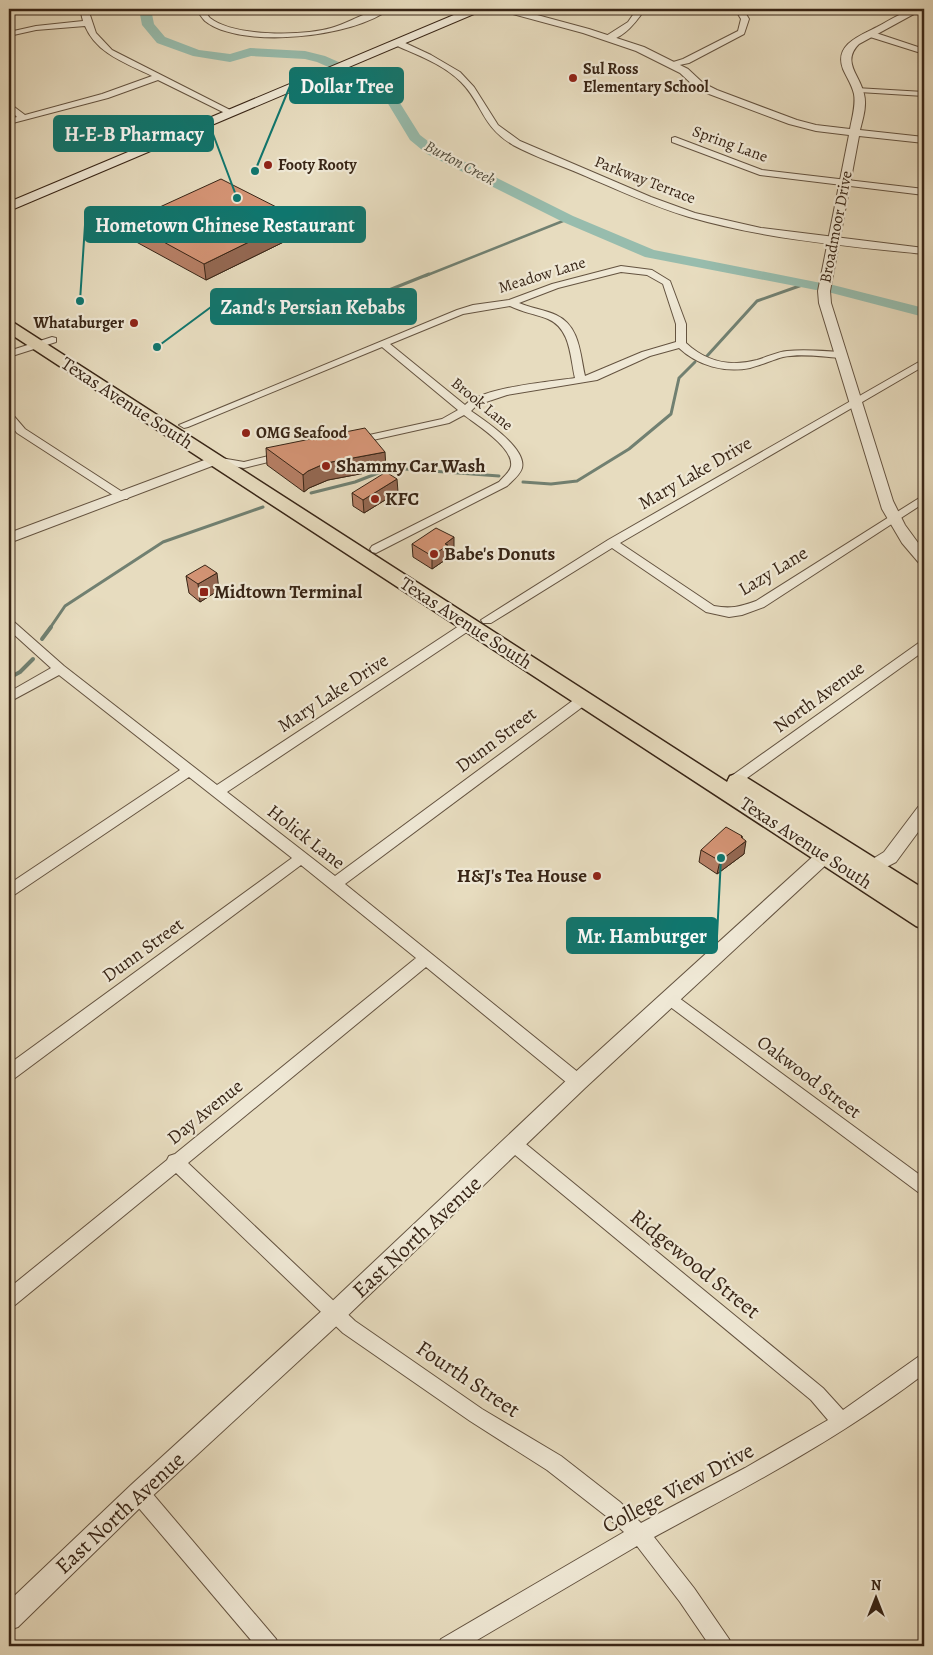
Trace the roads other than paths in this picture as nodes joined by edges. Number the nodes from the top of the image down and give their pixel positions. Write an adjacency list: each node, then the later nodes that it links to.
1 (84, 9): 10 (street)
2 (200, 9): 3 (street)
3 (385, 9)
4 (462, 9): 16 (main road)
5 (477, 9): 14 (main road)
6 (504, 9): 13 (street)
7 (641, 9): 13 (street)
8 (739, 9): 17 (street)
9 (918, 9): 12 (street, Broadmoor Drive)
10 (87, 23): 11 (street); 18 (street)
11 (9, 34)
12 (870, 34): 15 (street); 19 (street, Broadmoor Drive)
13 (609, 38): 17 (street)
14 (398, 44): 16 (main road); 32 (street, Parkway Terrace)
15 (924, 52)
16 (347, 62): 22 (main road)
17 (673, 65): 25 (street)
18 (158, 77): 22 (street); 23 (street)
19 (859, 90): 20 (street); 25 (street, Broadmoor Drive)
20 (924, 94)
21 (9, 105): 23 (street)
22 (229, 112): 30 (main road); 31 (main road)
23 (22, 117): 24 (street)
24 (9, 122)
25 (854, 132): 27 (street); 28 (street, Broadmoor Drive)
26 (675, 140): 28 (street, Spring Lane)
27 (924, 140)
28 (844, 183): 29 (street, Spring Lane); 32 (street, Broadmoor Drive)
29 (924, 192)
30 (9, 199)
31 (9, 208)
32 (834, 240): 33 (street, Parkway Terrace); 41 (street, Broadmoor Drive)
33 (924, 251)
34 (512, 303): 38 (street, Meadow Lane); 39 (street, Meadow Lane); 43 (street)
35 (9, 313): 37 (main road, Texas Avenue South)
36 (9, 326): 37 (main road, Texas Avenue South)
37 (44, 342): 40 (street); 47 (main road, Texas Avenue South); 50 (main road, Texas Avenue South)
38 (383, 343): 45 (street, Brook Lane); 47 (street, Meadow Lane)
39 (681, 344): 41 (street); 43 (street)
40 (9, 354)
41 (840, 355): 44 (street, Broadmoor Drive)
42 (924, 362): 44 (street, Mary Lake Drive)
43 (580, 381): 45 (street)
44 (855, 402): 54 (street, Broadmoor Drive); 56 (street, Mary Lake Drive)
45 (465, 411): 48 (street); 57 (street, Brook Lane)
46 (9, 417): 52 (street)
47 (184, 426): 51 (main road, Texas Avenue South)
48 (347, 442)
49 (298, 453): 51 (street)
50 (215, 460): 51 (street); 52 (street); 59 (main road, Texas Avenue South)
51 (244, 465): 57 (main road, Texas Avenue South)
52 (123, 497): 55 (street)
53 (924, 498): 54 (street, Lazy Lane)
54 (892, 518): 56 (street, Lazy Lane); 58 (street, Broadmoor Drive)
55 (9, 538)
56 (612, 543): 59 (street, Mary Lake Drive)
57 (376, 549): 59 (main road, Texas Avenue South)
58 (924, 560)
59 (478, 623): 64 (main road, Texas Avenue South); 66 (main road, Texas Avenue South); 67 (street, Mary Lake Drive)
60 (12, 630): 62 (street, Holick Lane)
61 (924, 645): 66 (street, North Avenue)
62 (60, 669): 63 (street); 65 (street, Holick Lane)
63 (9, 698)
64 (584, 699): 69 (main road, Texas Avenue South); 72 (street, Dunn Street)
65 (190, 770): 67 (street, Holick Lane); 73 (street)
66 (735, 780): 71 (main road, Texas Avenue South)
67 (218, 791): 70 (street, Holick Lane)
68 (924, 812): 71 (street)
69 (825, 856): 71 (street); 75 (main road, Texas Avenue South); 77 (street, East North Avenue)
70 (301, 858): 72 (street, Holick Lane); 78 (street, Dunn Street)
71 (873, 867): 74 (main road, Texas Avenue South)
72 (336, 884): 76 (street, Holick Lane)
73 (9, 892)
74 (924, 900)
75 (924, 920)
76 (427, 958): 79 (street, Holick Lane); 81 (street, Day Avenue)
77 (670, 999): 79 (street, East North Avenue); 82 (street, Oakwood Street)
78 (9, 1073)
79 (578, 1082): 80 (street, East North Avenue)
80 (514, 1145): 84 (street, East North Avenue); 86 (street, Ridgewood Street)
81 (175, 1161): 83 (street, Day Avenue); 84 (street, Fourth Street)
82 (924, 1187)
83 (9, 1298)
84 (334, 1314): 87 (street, East North Avenue); 88 (street, Fourth Street)
85 (924, 1363): 86 (street, College View Drive)
86 (842, 1422): 88 (street, College View Drive)
87 (139, 1494): 89 (street, East North Avenue); 90 (street)
88 (639, 1534): 91 (street, College View Drive); 92 (street, Fourth Street)
89 (9, 1618)
90 (269, 1646)
91 (448, 1646)
92 (722, 1646)

